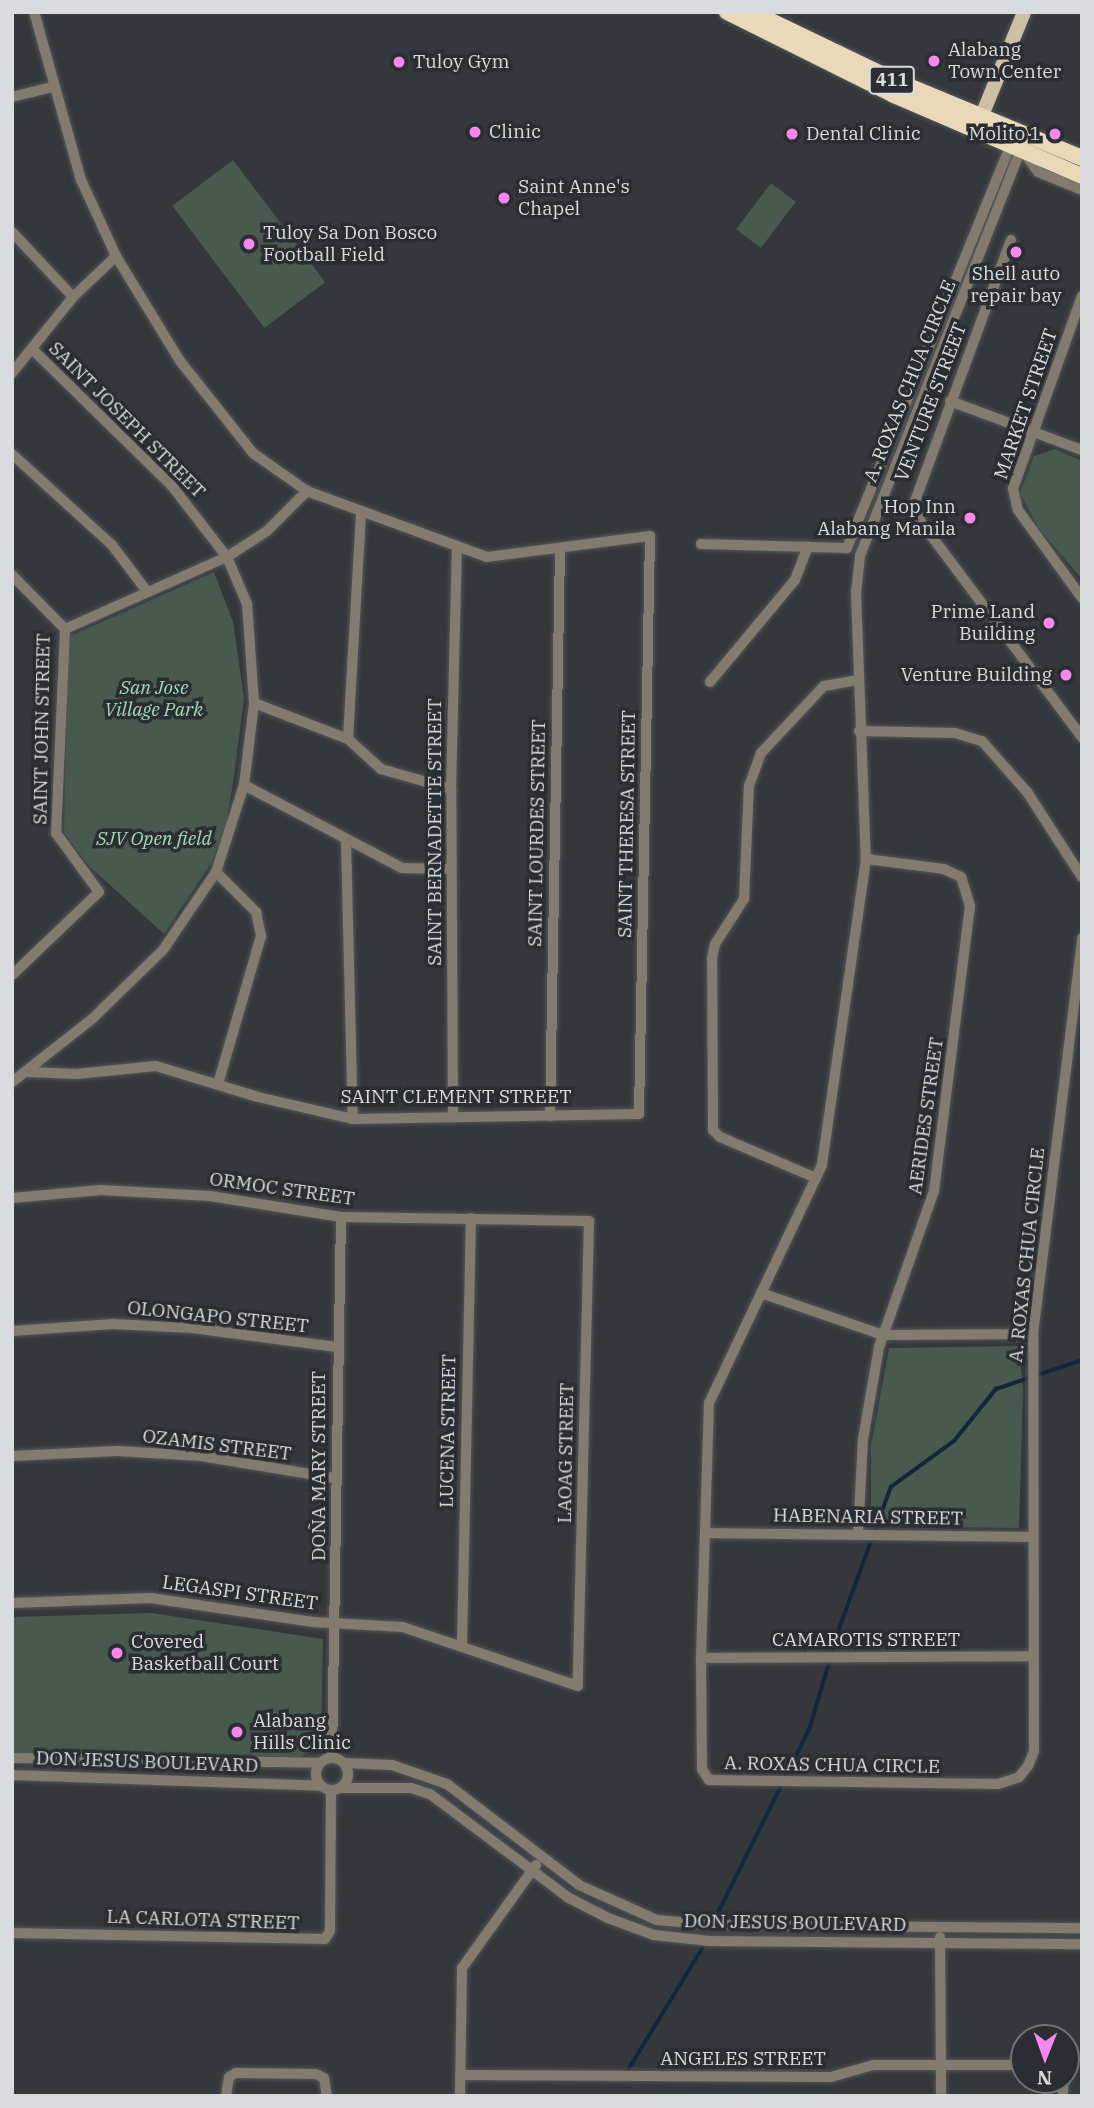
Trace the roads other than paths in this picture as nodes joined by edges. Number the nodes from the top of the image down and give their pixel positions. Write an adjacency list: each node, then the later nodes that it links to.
1 (34, 12): 5 (street)
2 (727, 12): 7 (highway, 411)
3 (752, 12): 7 (highway, 411)
4 (1024, 12): 7 (main road)
5 (52, 87): 6 (street); 14 (street)
6 (12, 97)
7 (979, 123): 8 (highway, 411)
8 (1019, 139): 9 (highway, 411); 10 (highway, 411); 11 (street); 28 (street); 36 (street, A. ROXAS CHUA CIRCLE)
9 (1082, 158)
10 (1082, 176)
11 (1082, 190)
12 (12, 232): 16 (street)
13 (1011, 240): 21 (street, VENTURE STREET)
14 (116, 256): 16 (street); 25 (street)
15 (1082, 296): 18 (street, MARKET STREET)
16 (73, 298): 19 (street)
17 (1082, 313): 18 (street, MARKET STREET)
18 (1072, 326): 22 (street, MARKET STREET)
19 (32, 349): 20 (street); 31 (street, SAINT JOSEPH STREET)
20 (12, 373)
21 (950, 401): 22 (street); 39 (street, VENTURE STREET)
22 (1033, 433): 23 (street); 34 (street, MARKET STREET)
23 (1082, 450)
24 (12, 454): 33 (street)
25 (307, 491): 26 (street); 31 (street)
26 (361, 512): 29 (street); 42 (street)
27 (701, 544): 28 (street)
28 (808, 546): 37 (street)
29 (457, 547): 30 (street); 44 (street, SAINT BERNADETTE STREET)
30 (561, 550): 55 (street, SAINT THERESA STREET); 56 (street, SAINT LOURDES STREET)
31 (227, 557): 33 (street); 38 (street, SAINT JOSEPH STREET)
32 (12, 575): 35 (street, SAINT JOHN STREET)
33 (146, 590): 35 (street)
34 (1082, 598)
35 (65, 629): 51 (street, SAINT JOHN STREET)
36 (858, 680): 40 (street, A. ROXAS CHUA CIRCLE); 59 (street)
37 (710, 682)
38 (254, 703): 42 (street); 43 (street, SAINT JOSEPH STREET)
39 (1077, 721): 41 (street, VENTURE STREET)
40 (859, 731): 46 (street, A. ROXAS CHUA CIRCLE); 49 (street)
41 (1082, 737)
42 (348, 739): 44 (street)
43 (244, 785): 45 (street); 48 (street, SAINT JOSEPH STREET)
44 (451, 789): 47 (street, SAINT BERNADETTE STREET)
45 (346, 841): 47 (street); 58 (street)
46 (866, 859): 59 (street, A. ROXAS CHUA CIRCLE); 67 (street, AERIDES STREET)
47 (451, 869): 57 (street, SAINT BERNADETTE STREET)
48 (216, 872): 52 (street, SAINT JOSEPH STREET); 54 (street)
49 (1082, 877)
50 (1082, 938): 66 (street, A. ROXAS CHUA CIRCLE)
51 (12, 975)
52 (29, 1072): 53 (street, SAINT JOSEPH STREET); 54 (street, SAINT CLEMENT STREET)
53 (12, 1083)
54 (218, 1084): 58 (street, SAINT CLEMENT STREET)
55 (639, 1114): 56 (street, SAINT CLEMENT STREET)
56 (550, 1116): 57 (street, SAINT CLEMENT STREET)
57 (453, 1117): 58 (street, SAINT CLEMENT STREET)
58 (353, 1119)
59 (816, 1178): 64 (street, A. ROXAS CHUA CIRCLE)
60 (12, 1198): 61 (street, ORMOC STREET)
61 (341, 1217): 62 (street, ORMOC STREET); 68 (street, DOÑA MARY STREET)
62 (471, 1218): 63 (street, ORMOC STREET); 76 (street, LUCENA STREET)
63 (589, 1221): 79 (street, LAOAG STREET)
64 (761, 1293): 67 (street); 71 (street, A. ROXAS CHUA CIRCLE)
65 (12, 1331): 68 (street, OLONGAPO STREET)
66 (1033, 1334): 67 (street); 73 (street, A. ROXAS CHUA CIRCLE)
67 (883, 1335): 72 (street, AERIDES STREET)
68 (337, 1347): 70 (street, DOÑA MARY STREET)
69 (12, 1455): 70 (street, OZAMIS STREET)
70 (334, 1478): 75 (street, DOÑA MARY STREET)
71 (706, 1533): 72 (street, HABENARIA STREET); 78 (street, A. ROXAS CHUA CIRCLE)
72 (868, 1534): 73 (street, HABENARIA STREET)
73 (1030, 1537): 77 (street, A. ROXAS CHUA CIRCLE)
74 (12, 1603): 75 (street, LEGASPI STREET)
75 (337, 1621): 76 (street, LEGASPI STREET); 81 (street, DOÑA MARY STREET)
76 (462, 1645): 79 (street, LEGASPI STREET)
77 (1032, 1656): 78 (street, CAMAROTIS STREET); 78 (street, A. ROXAS CHUA CIRCLE)
78 (701, 1658)
79 (579, 1686)
80 (12, 1758): 84 (street, DON JESUS BOULEVARD)
81 (332, 1758): 82 (street); 83 (street)
82 (320, 1763): 84 (street, DON JESUS BOULEVARD); 88 (street)
83 (344, 1763): 85 (street, DON JESUS BOULEVARD); 88 (street)
84 (243, 1764): 87 (street)
85 (414, 1771): 89 (street); 90 (street, DON JESUS BOULEVARD)
86 (12, 1774): 87 (street, DON JESUS BOULEVARD)
87 (243, 1780): 88 (street, DON JESUS BOULEVARD)
88 (331, 1788): 89 (street, DON JESUS BOULEVARD); 94 (street, LA CARLOTA STREET)
89 (411, 1788): 91 (street, DON JESUS BOULEVARD)
90 (542, 1857): 91 (street); 92 (street, DON JESUS BOULEVARD)
91 (533, 1869): 95 (street, DON JESUS BOULEVARD); 99 (street)
92 (940, 1927): 93 (street, DON JESUS BOULEVARD); 95 (street)
93 (1082, 1928)
94 (12, 1933)
95 (940, 1942): 96 (street, DON JESUS BOULEVARD); 97 (street)
96 (1082, 1944)
97 (941, 2064): 98 (street, ANGELES STREET); 99 (street, ANGELES STREET); 103 (street)
98 (1010, 2065)
99 (460, 2075): 102 (street)
100 (226, 2096): 101 (street)
101 (327, 2096)
102 (460, 2096)
103 (941, 2096)

